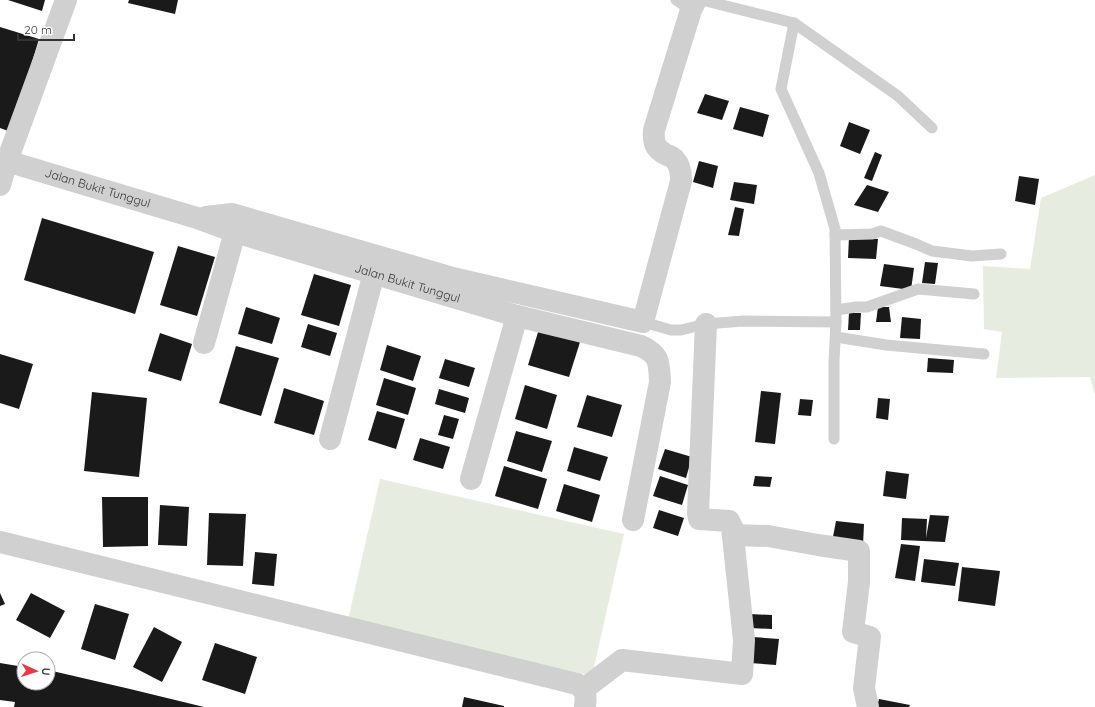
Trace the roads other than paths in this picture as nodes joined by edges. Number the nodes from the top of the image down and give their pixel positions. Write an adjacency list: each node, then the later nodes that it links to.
1 (66, 0): 5 (street)
2 (691, 3): 3 (lane); 15 (street)
3 (794, 23): 4 (lane); 9 (lane)
4 (932, 128)
5 (3, 160): 6 (street); 7 (street, Jalan Bukit Tunggul)
6 (0, 184)
7 (197, 218): 8 (street, Jalan Bukit Tunggul); 15 (street)
8 (235, 232): 11 (street, Jalan Bukit Tunggul); 19 (street)
9 (835, 236): 10 (lane); 13 (lane)
10 (1001, 254)
11 (374, 273): 14 (street, Jalan Bukit Tunggul); 21 (street)
12 (974, 294): 13 (lane)
13 (836, 310): 16 (lane)
14 (517, 316): 23 (street); 24 (street, Jalan Bukit Tunggul)
15 (643, 322): 17 (lane)
16 (836, 322): 17 (lane); 18 (lane)
17 (706, 324): 25 (street)
18 (836, 337): 20 (lane); 22 (lane)
19 (204, 343)
20 (984, 354)
21 (330, 439)
22 (834, 439)
23 (471, 479)
24 (633, 520)
25 (733, 535): 27 (street); 28 (street)
26 (0, 542): 27 (street)
27 (584, 698)
28 (868, 707)

